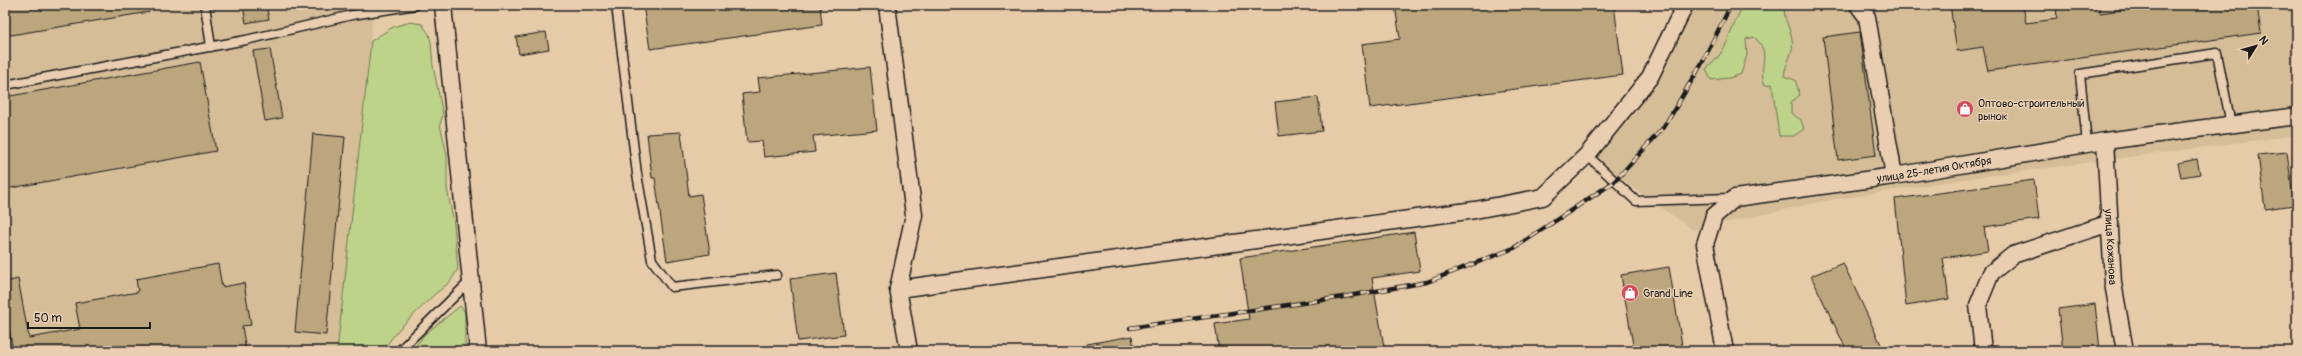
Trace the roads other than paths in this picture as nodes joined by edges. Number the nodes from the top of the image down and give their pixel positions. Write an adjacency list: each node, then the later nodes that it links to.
1 (205, 5): 8 (lane)
2 (416, 5): 8 (lane)
3 (443, 5): 19 (street)
4 (616, 5): 18 (lane)
5 (887, 5): 20 (street)
6 (1685, 5): 14 (street)
7 (1858, 5): 15 (street)
8 (211, 47): 9 (lane)
9 (5, 85)
10 (2297, 116): 11 (street, улица 25-летия Октября)
11 (2232, 125): 12 (street, улица 25-летия Октября); 13 (lane)
12 (2105, 142): 13 (street, улица 25-летия Октября); 17 (street, улица Кожанова)
13 (2087, 144): 15 (street, улица 25-летия Октября)
14 (1586, 155): 16 (lane); 20 (street)
15 (1894, 176): 16 (street, улица 25-летия Октября)
16 (1735, 198): 24 (street)
17 (2110, 223): 25 (street); 26 (street, улица Кожанова)
18 (777, 275)
19 (471, 280): 21 (lane); 22 (street)
20 (898, 289): 23 (street)
21 (399, 351)
22 (478, 351)
23 (909, 351)
24 (1725, 351)
25 (1983, 351)
26 (2125, 351)

